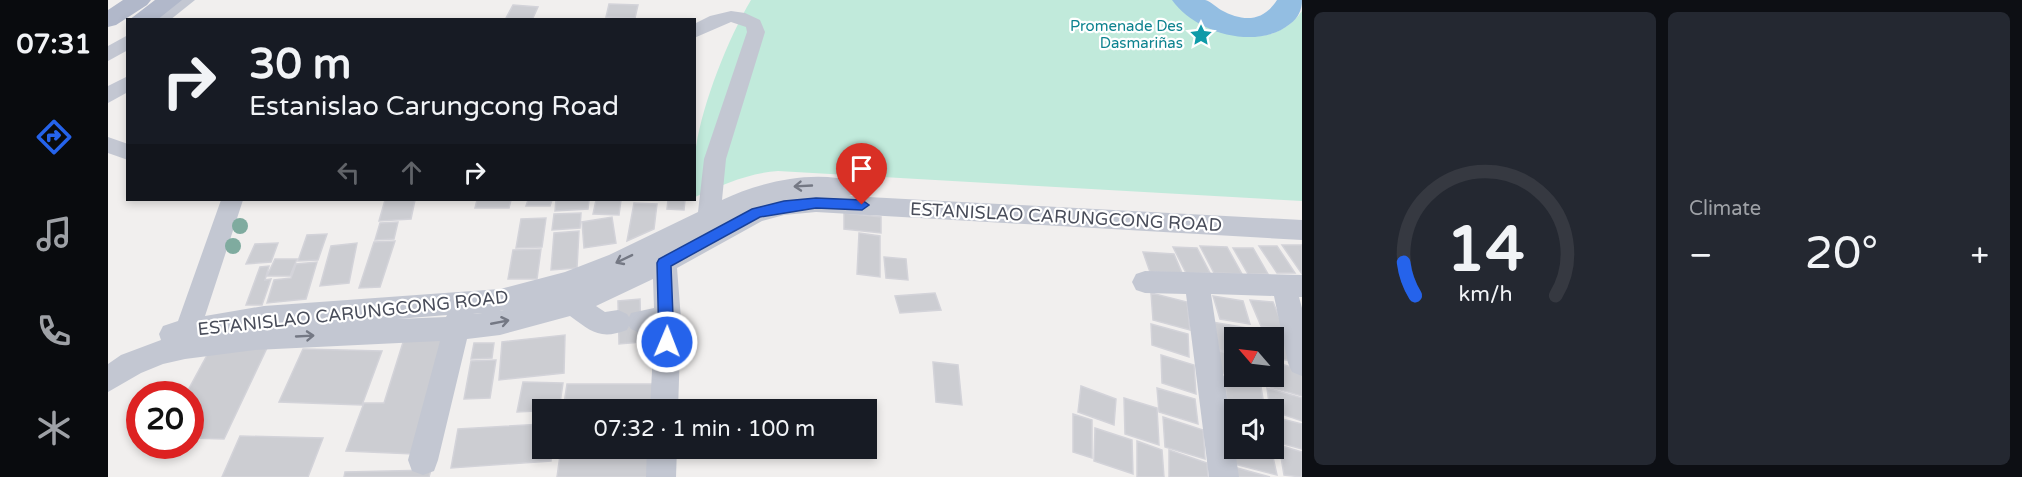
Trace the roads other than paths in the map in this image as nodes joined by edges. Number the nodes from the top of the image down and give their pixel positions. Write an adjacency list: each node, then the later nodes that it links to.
1 (124, 0): 5 (street)
2 (139, 0): 8 (main road)
3 (170, 0): 6 (main road)
4 (186, 0): 7 (street)
5 (108, 11)
6 (144, 18)
7 (161, 18)
8 (108, 20)
9 (696, 31): 18 (street)
10 (126, 32): 11 (main road)
11 (115, 49)
12 (126, 83): 13 (street)
13 (108, 96)
14 (108, 146): 15 (street)
15 (126, 151)
16 (232, 201): 27 (street)
17 (1302, 214): 18 (street, ESTANISLAO CARUNGCONG ROAD, one-way to 18)
18 (709, 216): 20 (street, ESTANISLAO CARUNGCONG ROAD)
19 (1302, 230): 20 (street, ESTANISLAO CARUNGCONG ROAD)
20 (664, 251): 24 (street, ESTANISLAO CARUNGCONG ROAD); 26 (street)
21 (1145, 282): 22 (street)
22 (1197, 284): 23 (street); 35 (street)
23 (1293, 286): 28 (street)
24 (571, 293): 25 (street, ESTANISLAO CARUNGCONG ROAD); 26 (street)
25 (460, 315): 27 (street, ESTANISLAO CARUNGCONG ROAD); 33 (street)
26 (668, 319): 31 (street)
27 (187, 338): 29 (street, ESTANISLAO CARUNGCONG ROAD); 30 (street, ESTANISLAO CARUNGCONG ROAD)
28 (1302, 363)
29 (108, 364)
30 (108, 379)
31 (664, 399)
32 (662, 459): 34 (street)
33 (423, 460)
34 (661, 477)
35 (1224, 477)

